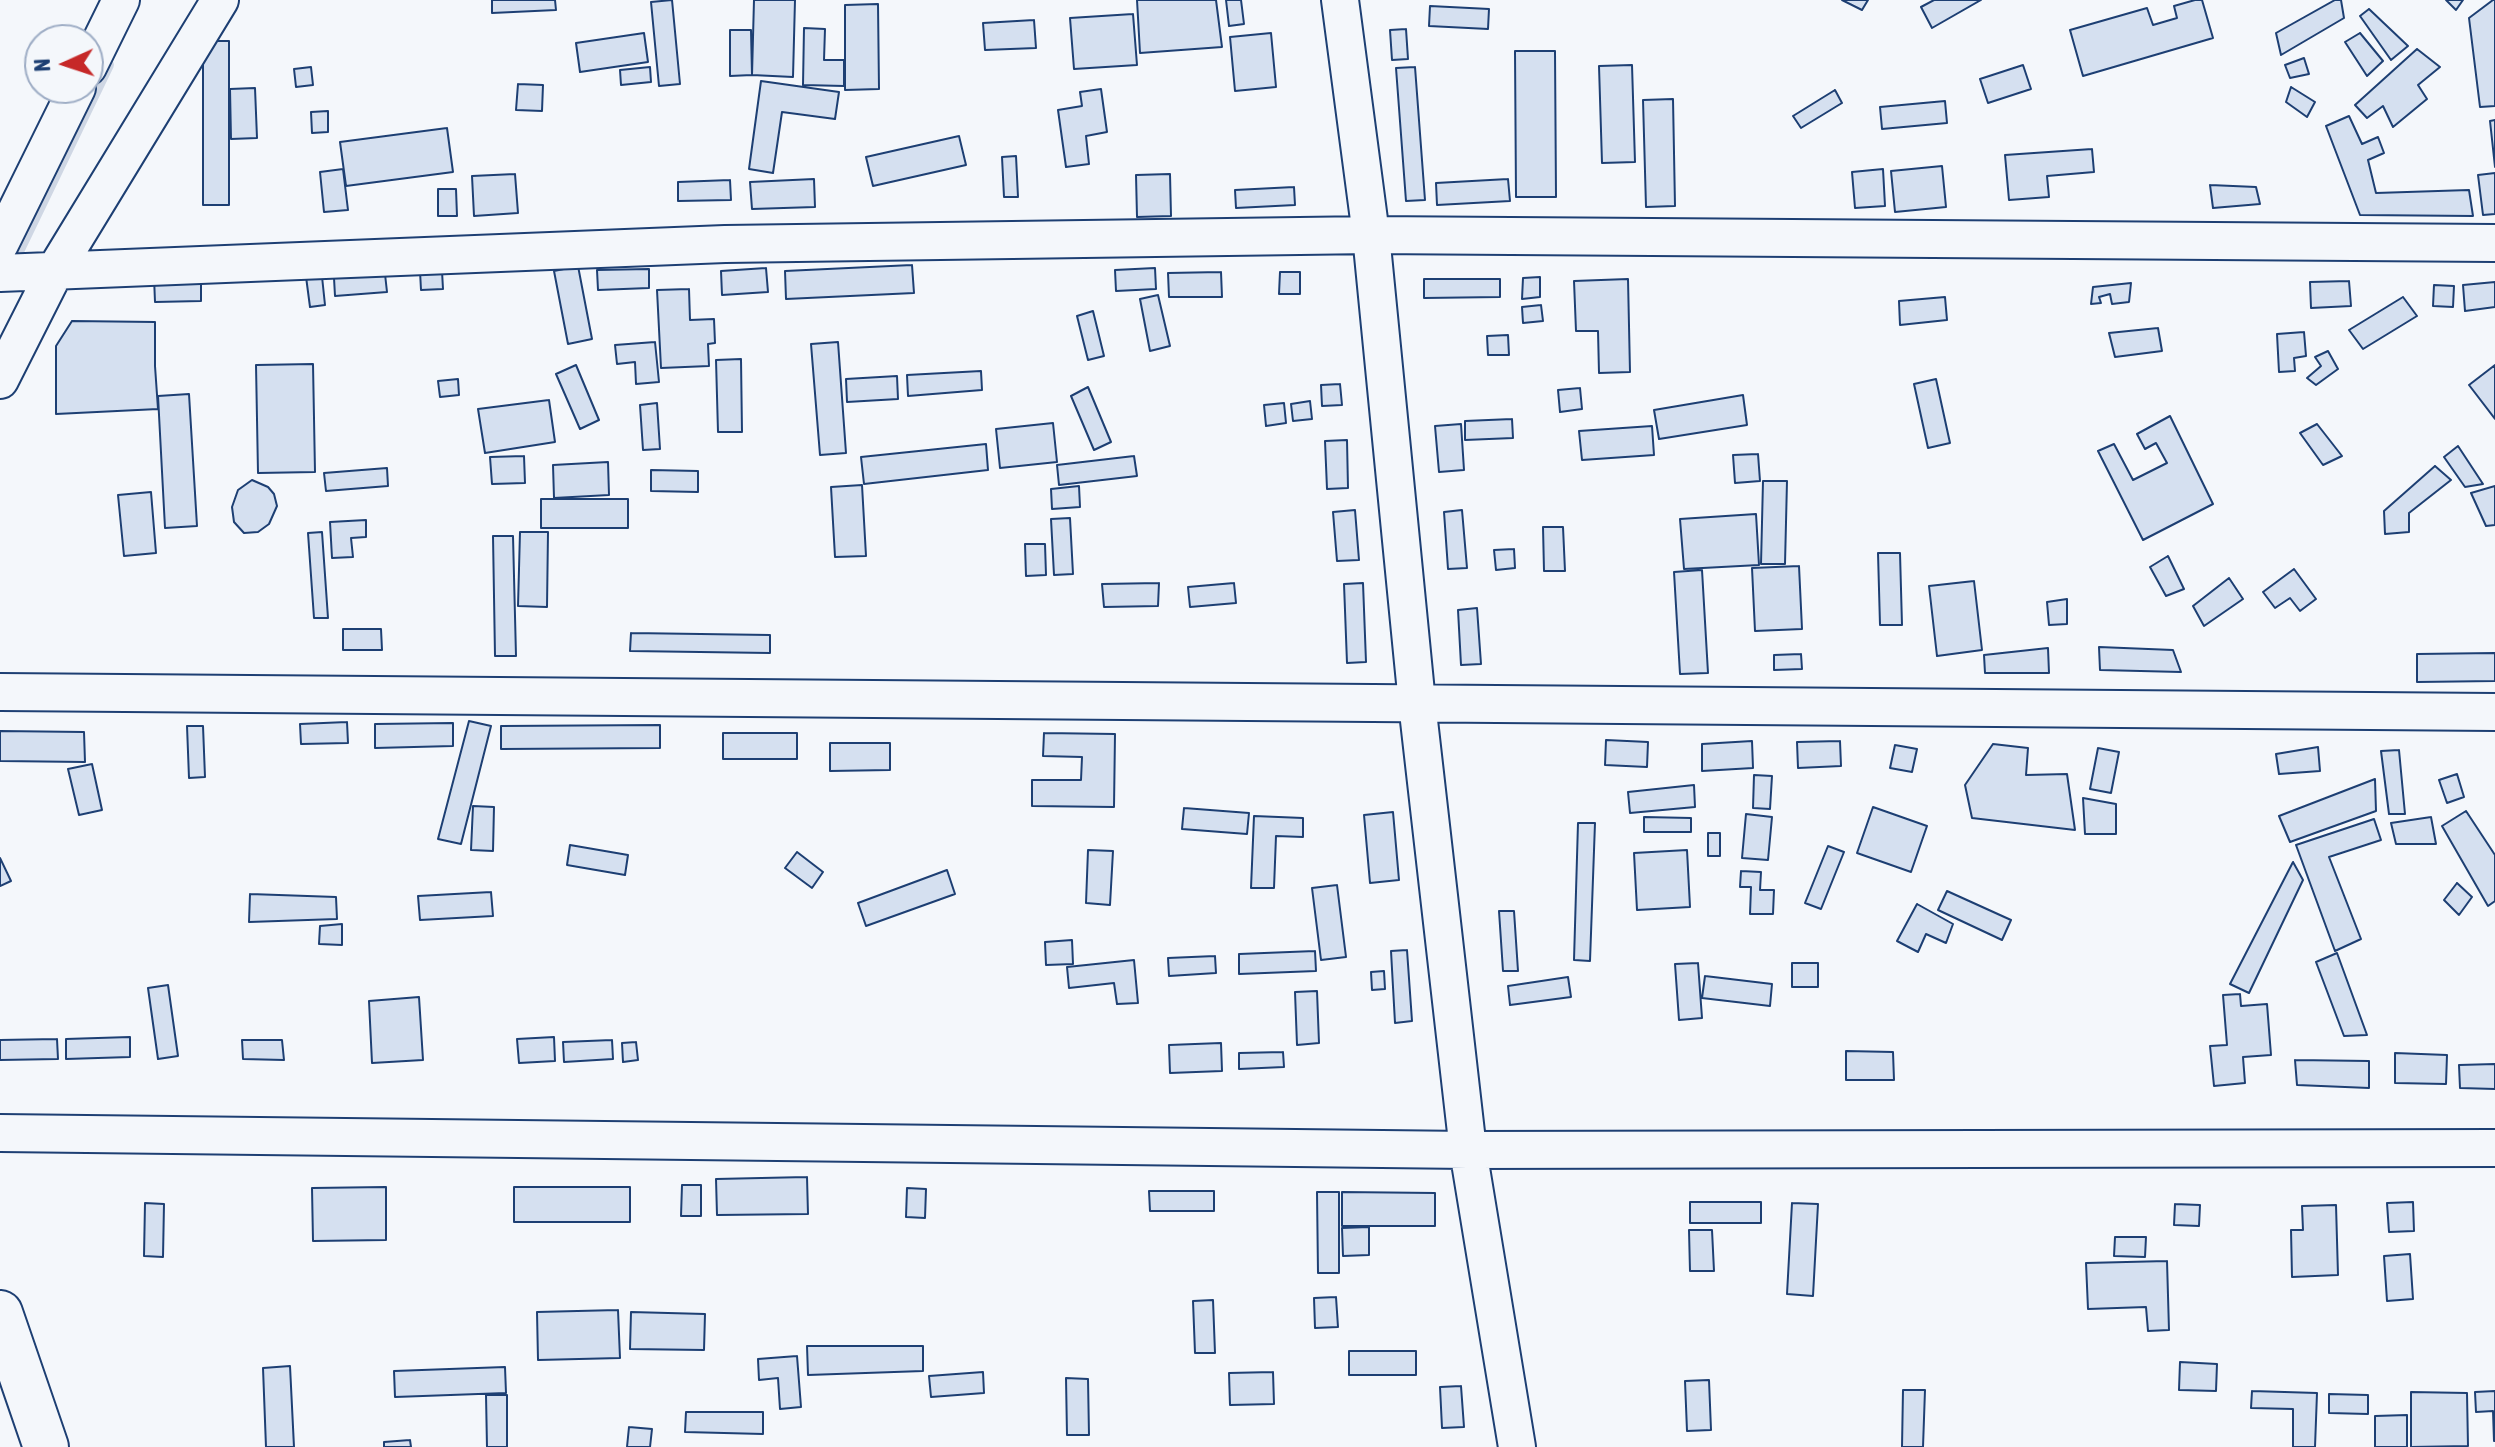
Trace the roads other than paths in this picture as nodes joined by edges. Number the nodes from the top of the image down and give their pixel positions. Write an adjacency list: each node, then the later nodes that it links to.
1 (121, 0): 4 (street)
2 (220, 0): 9 (street)
3 (1340, 0): 6 (street)
4 (104, 35)
5 (69, 104): 8 (street)
6 (1371, 235): 7 (street); 9 (street); 13 (street)
7 (2495, 243)
8 (0, 244)
9 (56, 269): 10 (street); 11 (street)
10 (0, 273)
11 (0, 380)
12 (0, 692): 13 (street)
13 (1417, 703): 14 (street); 17 (street)
14 (2495, 712)
15 (0, 1133): 17 (street)
16 (2495, 1148): 17 (street)
17 (1468, 1150): 20 (street)
18 (0, 1313): 19 (street)
19 (46, 1447)
20 (1517, 1447)

